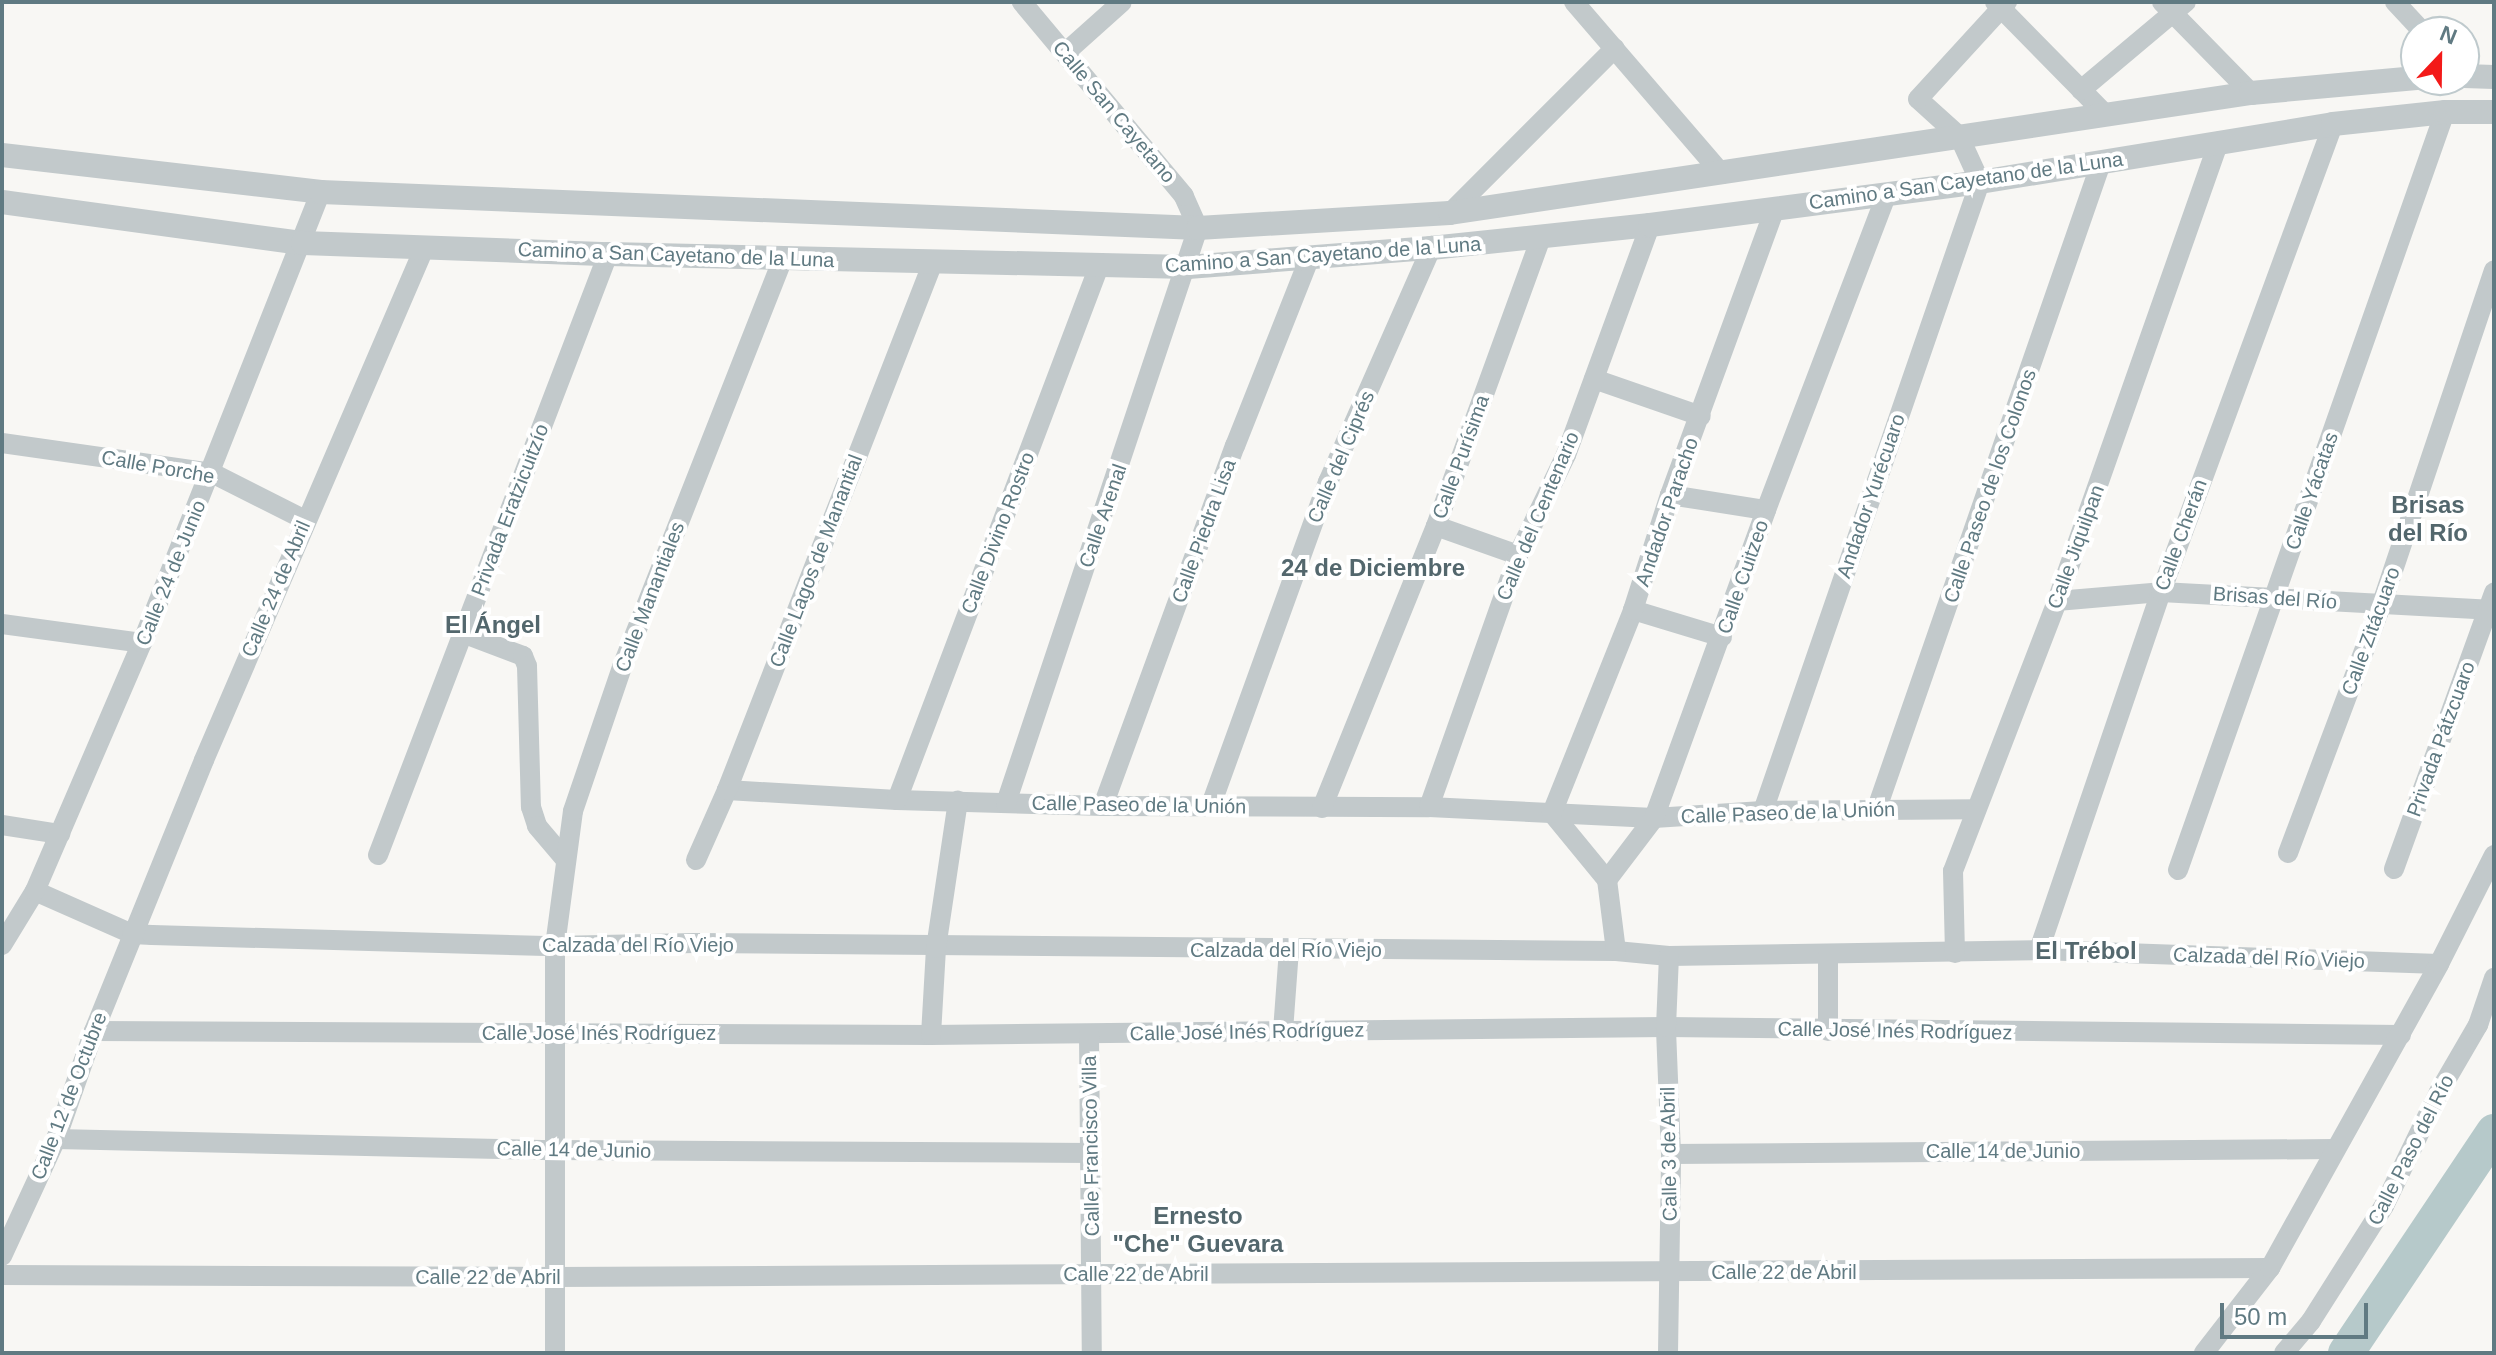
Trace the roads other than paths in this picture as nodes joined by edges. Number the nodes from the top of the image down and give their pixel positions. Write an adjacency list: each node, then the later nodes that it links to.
1 (1022, 2): 7 (street, Calle San Cayetano)
2 (1122, 2): 7 (street)
3 (1574, 2): 6 (street)
4 (2001, 4): 9 (street); 15 (street)
5 (2174, 6): 9 (street); 10 (street)
6 (1615, 48): 19 (street); 25 (street)
7 (1065, 53): 27 (street, Calle San Cayetano)
8 (2400, 79): 10 (street, Camino a San Cayetano de la Luna)
9 (2081, 90): 13 (street)
10 (2251, 93): 13 (street, Camino a San Cayetano de la Luna)
11 (2445, 112): 12 (street, Camino a San Cayetano de la Luna); 14 (street, Camino a San Cayetano de la Luna); 49 (street, Calle Yácatas)
12 (2494, 112)
13 (2104, 113): 15 (street, Camino a San Cayetano de la Luna)
14 (2333, 124): 16 (street, Camino a San Cayetano de la Luna); 48 (street, Calle Cherán)
15 (1959, 136): 19 (street, Camino a San Cayetano de la Luna); 20 (street)
16 (2219, 142): 18 (street, Camino a San Cayetano de la Luna); 50 (street, Calle Jiquilpan)
17 (2, 155): 21 (street, Camino a San Cayetano de la Luna)
18 (2101, 163): 20 (street, Camino a San Cayetano de la Luna); 66 (street, Calle Paseo de los Colonos)
19 (1722, 174): 25 (street, Camino a San Cayetano de la Luna)
20 (1980, 182): 22 (street, Camino a San Cayetano de la Luna); 68 (street, Andador Yurécuaro)
21 (321, 192): 27 (street, Camino a San Cayetano de la Luna); 29 (street, Calle 24 de Junio)
22 (1886, 196): 24 (street, Camino a San Cayetano de la Luna); 44 (street, Calle Cuitzeo)
23 (2, 202): 29 (street, Camino a San Cayetano de la Luna)
24 (1775, 208): 26 (street, Camino a San Cayetano de la Luna); 40 (street, Andador Paracho)
25 (1450, 213): 27 (street, Camino a San Cayetano de la Luna)
26 (1650, 225): 28 (street, Camino a San Cayetano de la Luna); 39 (street, Calle del Centenario)
27 (1198, 228): 37 (street, Calle Arenal)
28 (1541, 237): 31 (street, Camino a San Cayetano de la Luna); 46 (street, Calle Purísima)
29 (303, 243): 30 (street, Camino a San Cayetano de la Luna); 42 (street, Calle 24 de Junio)
30 (425, 246): 32 (street, Camino a San Cayetano de la Luna); 45 (street, Calle 24 de Abril)
31 (1431, 248): 33 (street, Camino a San Cayetano de la Luna); 62 (street, Calle del Ciprés)
32 (608, 254): 34 (street, Camino a San Cayetano de la Luna); 55 (street, Privada Eratzicuitzío)
33 (1310, 257): 37 (street, Camino a San Cayetano de la Luna); 63 (street, Calle Piedra Lisa)
34 (783, 258): 35 (street, Camino a San Cayetano de la Luna); 76 (street, Calle Manantiales)
35 (933, 262): 36 (street, Camino a San Cayetano de la Luna); 58 (street, Calle Lagos de Manantial)
36 (1099, 266): 37 (street, Camino a San Cayetano de la Luna); 59 (street, Calle Divino Rostro)
37 (1188, 267): 61 (street, Calle Arenal)
38 (2494, 270): 52 (street, Calle Zitácuaro)
39 (1594, 379): 40 (street); 47 (street, Calle del Centenario)
40 (1701, 416): 43 (street, Andador Paracho)
41 (2, 443): 42 (street, Calle Porche)
42 (212, 473): 45 (street, Calle Porche); 57 (street, Calle 24 de Junio)
43 (1670, 495): 44 (street); 53 (street, Andador Paracho)
44 (1766, 510): 56 (street, Calle Cuitzeo)
45 (305, 520): 82 (street, Calle 24 de Abril)
46 (1436, 526): 47 (street); 65 (street, Calle Purísima)
47 (1518, 555): 64 (street, Calle del Centenario)
48 (2161, 592): 49 (street, Brisas del Río); 50 (street, Brisas del Río); 87 (street, Calle Cherán)
49 (2276, 595): 52 (street, Brisas del Río); 79 (street, Calle Yácatas)
50 (2057, 601): 67 (street, Calle Jiquilpan)
51 (2492, 604): 52 (street, Brisas del Río); 78 (street, Privada Pátzcuaro)
52 (2381, 606): 73 (street, Calle Zitácuaro)
53 (1633, 610): 56 (street); 69 (street, Andador Paracho)
54 (2, 624): 57 (street)
55 (462, 633): 74 (street, Privada Eratzicuitzío); 76 (street)
56 (1722, 637): 70 (street, Calle Cuitzeo)
57 (142, 643): 72 (street, Calle 24 de Junio)
58 (727, 790): 59 (street, Calle Paseo de la Unión); 77 (street, Calle Lagos de Manantial)
59 (897, 800): 60 (street, Calle Paseo de la Unión)
60 (958, 801): 61 (street, Calle Paseo de la Unión); 85 (street)
61 (1006, 803): 63 (street, Calle Paseo de la Unión)
62 (1211, 805): 63 (street, Calle Paseo de la Unión); 65 (street, Calle Paseo de la Unión)
63 (1103, 806)
64 (1429, 807): 65 (street, Calle Paseo de la Unión); 69 (street, Calle Paseo de la Unión)
65 (1322, 808)
66 (1877, 808): 67 (street, Calle Paseo de la Unión); 68 (street, Calle Paseo de la Unión)
67 (1976, 809): 89 (street, Calle Jiquilpan)
68 (1763, 811): 70 (street, Calle Paseo de la Unión)
69 (1552, 813): 70 (street, Calle Paseo de la Unión); 80 (street)
70 (1654, 818): 80 (street, Calle Cuitzeo)
71 (2, 825): 72 (street)
72 (60, 834): 81 (street, Calle 24 de Junio)
73 (2288, 853)
74 (378, 855)
75 (2494, 855): 92 (street)
76 (565, 859): 84 (street, Calle Manantiales)
77 (696, 860)
78 (2394, 869)
79 (2178, 870)
80 (1607, 880): 88 (street)
81 (35, 891): 82 (street); 83 (street, Calle 24 de Junio)
82 (132, 934): 84 (street, Calzada del Río Viejo); 95 (street, Calle 12 de Octubre)
83 (2, 945)
84 (555, 946): 85 (street, Calzada del Río Viejo); 98 (street, Calle Manantiales)
85 (936, 948): 86 (street, Calzada del Río Viejo); 100 (street)
86 (1289, 950): 88 (street, Calzada del Río Viejo); 96 (street)
87 (2039, 950): 89 (street, Calzada del Río Viejo); 92 (street, Calzada del Río Viejo)
88 (1616, 951): 91 (street, Calzada del Río Viejo)
89 (1955, 953): 90 (street, Calzada del Río Viejo)
90 (1828, 954): 91 (street, Calzada del Río Viejo); 97 (street)
91 (1669, 956): 94 (street, Calle 3 de Abril)
92 (2439, 964): 101 (street)
93 (2494, 978): 117 (street, Calle Paso del Río)
94 (1666, 1027): 96 (street, Calle José Inés Rodríguez); 97 (street, Calle José Inés Rodríguez); 106 (street, Calle 3 de Abril)
95 (94, 1031): 98 (street, Calle José Inés Rodríguez); 102 (street, Calle 12 de Octubre)
96 (1283, 1031): 99 (street, Calle José Inés Rodríguez)
97 (1828, 1031): 101 (street, Calle José Inés Rodríguez)
98 (553, 1033): 100 (street, Calle José Inés Rodríguez); 104 (street, Calle Manantiales)
99 (1089, 1034): 100 (street, Calle José Inés Rodríguez); 105 (street, Calle Francisco Villa)
100 (931, 1035)
101 (2401, 1035): 103 (street)
102 (56, 1139): 104 (street, Calle 14 de Junio); 107 (street, Calle 12 de Octubre)
103 (2335, 1149): 106 (street, Calle 14 de Junio); 108 (street)
104 (554, 1150): 105 (street, Calle 14 de Junio); 112 (street, Calle Manantiales)
105 (1091, 1153): 111 (street, Calle Francisco Villa)
106 (1671, 1154): 109 (street, Calle 3 de Abril)
107 (2, 1256)
108 (2270, 1268): 109 (street, Calle 22 de Abril); 116 (street)
109 (1670, 1273): 111 (street, Calle 22 de Abril); 115 (street, Calle 3 de Abril)
110 (2, 1275): 112 (street, Calle 22 de Abril)
111 (1092, 1275): 112 (street, Calle 22 de Abril); 114 (street, Calle Francisco Villa)
112 (556, 1277): 113 (street, Calle Manantiales)
113 (555, 1353)
114 (1092, 1353)
115 (1668, 1353)
116 (2204, 1353)
117 (2284, 1353)

